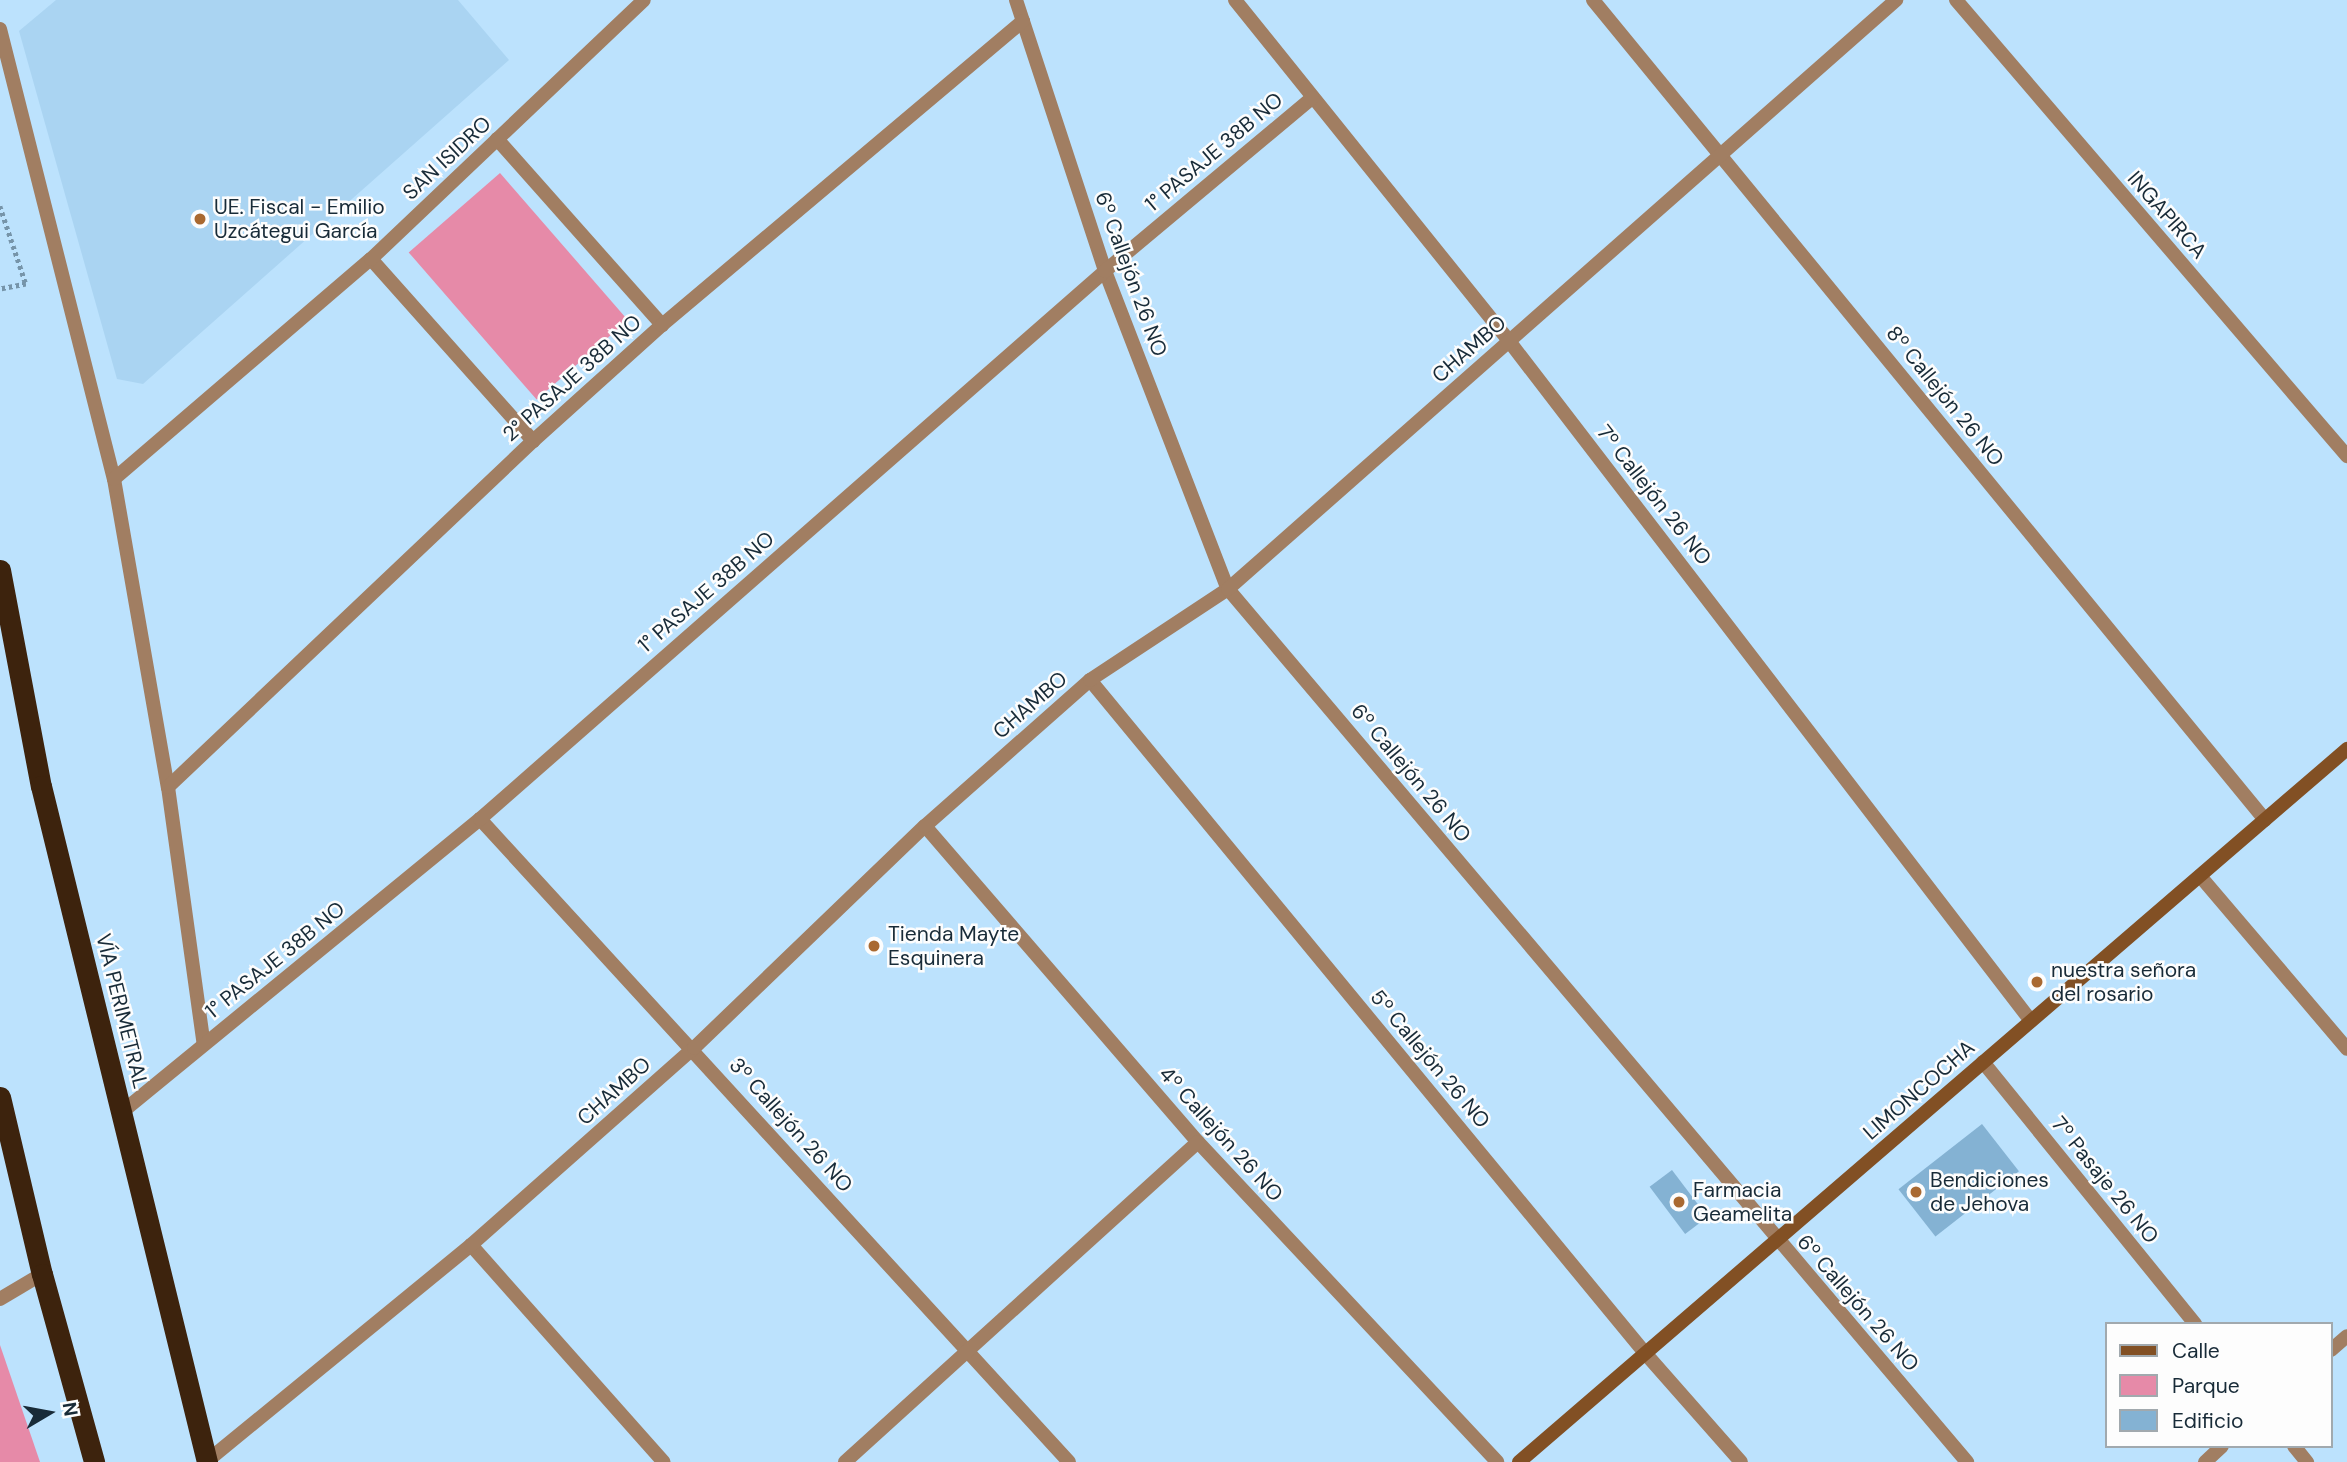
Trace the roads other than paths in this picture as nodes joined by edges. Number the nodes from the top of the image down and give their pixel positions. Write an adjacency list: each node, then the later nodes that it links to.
1 (644, 0): 10 (street, SAN ISIDRO)
2 (1016, 0): 7 (street, 6º Callejón 26 NO)
3 (1235, 0): 9 (street, 7º Callejón 26 NO)
4 (1593, 0): 11 (street, 8º Callejón 26 NO)
5 (1896, 0): 11 (street, CHAMBO)
6 (1956, 0): 17 (street, INGAPIRCA)
7 (1023, 21): 13 (street, 6º Callejón 26 NO); 14 (street, 2° PASAJE 38B NO)
8 (0, 29): 18 (street)
9 (1312, 98): 13 (street, 1° PASAJE 38B NO); 15 (street, 7º Callejón 26 NO)
10 (497, 139): 12 (street, SAN ISIDRO); 14 (street)
11 (1720, 155): 15 (street, CHAMBO); 25 (street, 8º Callejón 26 NO)
12 (371, 259): 16 (street); 18 (street, SAN ISIDRO)
13 (1105, 271): 20 (street, 6º Callejón 26 NO); 24 (street, 1° PASAJE 38B NO)
14 (662, 326): 16 (street, 2° PASAJE 38B NO)
15 (1509, 341): 20 (street, CHAMBO); 28 (street, 7º Callejón 26 NO)
16 (533, 441): 23 (street, 2° PASAJE 38B NO)
17 (2347, 456)
18 (114, 478): 23 (street)
19 (0, 570): 34 (highway, VÍA PERIMETRAL)
20 (1228, 589): 21 (street, CHAMBO); 36 (street, 6º Callejón 26 NO)
21 (1090, 680): 26 (street, CHAMBO); 44 (street, 5º Callejón 26 NO)
22 (2347, 749): 25 (street, LIMONCOCHA)
23 (168, 787): 29 (street)
24 (480, 819): 29 (street, 1° PASAJE 38B NO); 30 (street, 3º Callejón 26 NO)
25 (2265, 820): 27 (street, LIMONCOCHA)
26 (925, 825): 30 (street, CHAMBO); 35 (street, 4º Callejón 26 NO)
27 (2200, 876): 28 (street, LIMONCOCHA); 31 (street)
28 (2031, 1021): 32 (street, LIMONCOCHA)
29 (204, 1045): 34 (street, 1° PASAJE 38B NO)
30 (694, 1048): 37 (street, CHAMBO); 43 (street, 3º Callejón 26 NO)
31 (2347, 1049)
32 (1983, 1062): 36 (street, LIMONCOCHA); 40 (street, 7º Pasaje 26 NO)
33 (0, 1097): 38 (highway)
34 (122, 1112): 48 (highway, VÍA PERIMETRAL)
35 (1198, 1142): 43 (street); 52 (street, 4º Callejón 26 NO)
36 (1777, 1241): 44 (street, LIMONCOCHA); 55 (street, 6º Callejón 26 NO)
37 (471, 1245): 48 (street, CHAMBO); 49 (street)
38 (42, 1274): 39 (street); 47 (highway)
39 (0, 1299)
40 (2193, 1322)
41 (2347, 1336): 42 (street)
42 (2333, 1348)
43 (968, 1353): 50 (street); 51 (street, 3º Callejón 26 NO)
44 (1645, 1353): 53 (street, LIMONCOCHA); 54 (street, 5º Callejón 26 NO)
45 (2220, 1448): 56 (street)
46 (2296, 1448): 57 (street)
47 (94, 1462)
48 (207, 1462)
49 (664, 1462)
50 (845, 1462)
51 (1069, 1462)
52 (1497, 1462)
53 (1519, 1462)
54 (1741, 1462)
55 (1967, 1462)
56 (2204, 1462)
57 (2307, 1462)

